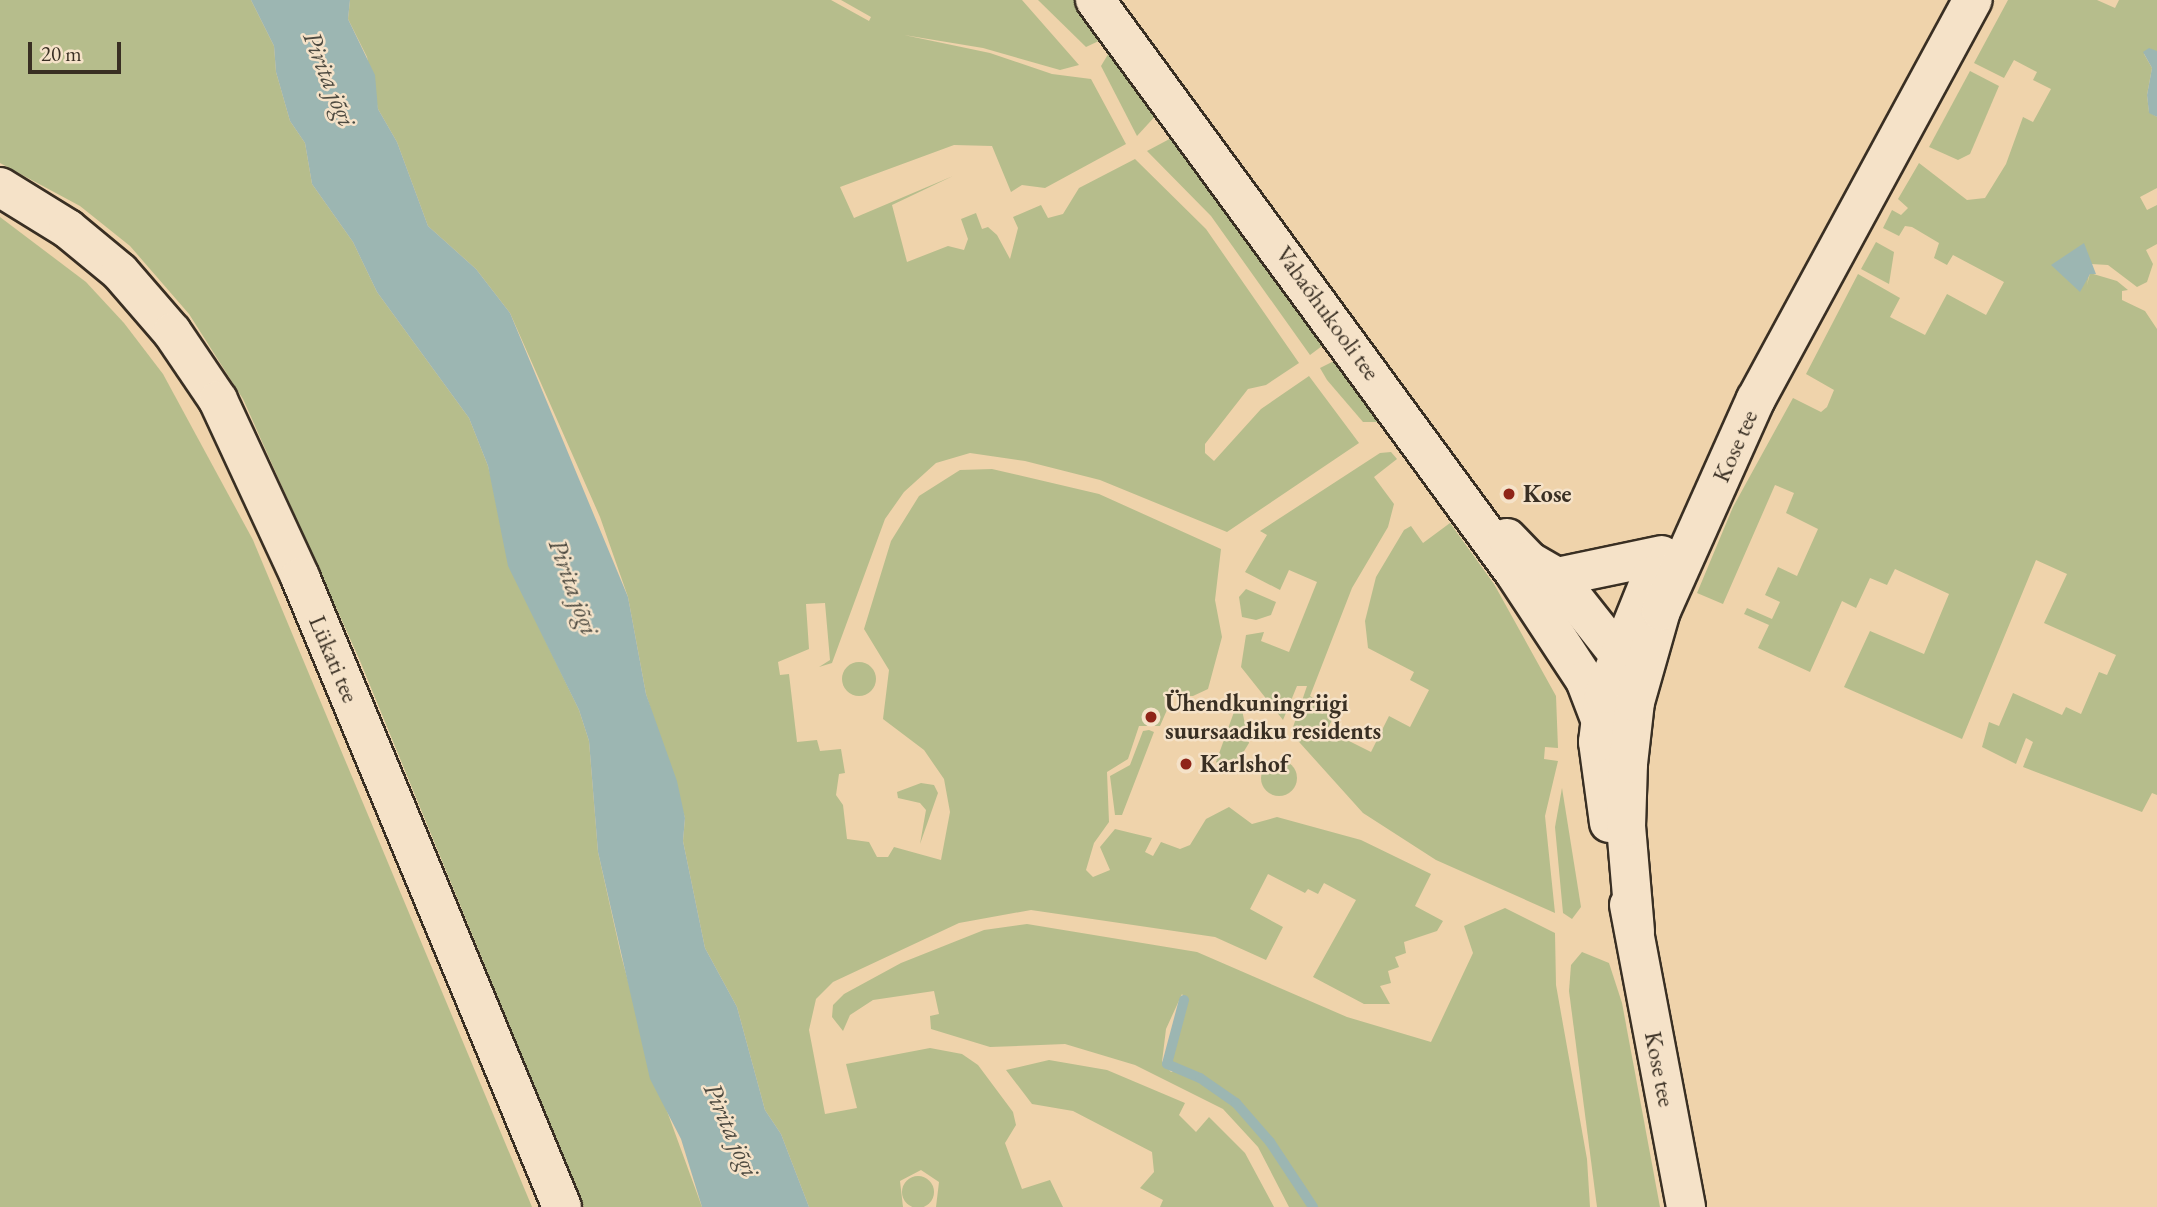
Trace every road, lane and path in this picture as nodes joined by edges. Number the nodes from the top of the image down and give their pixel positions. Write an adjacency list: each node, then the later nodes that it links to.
1 (1095, 0): 5 (main road, Vabaõhukooli tee)
2 (1973, 0): 4 (main road, Kose tee)
3 (0, 187): 12 (main road, Lükati tee)
4 (1756, 399): 6 (main road); 9 (main road, Kose tee)
5 (1446, 477): 7 (main road); 8 (main road, Vabaõhukooli tee)
6 (1662, 555): 7 (main road); 9 (main road)
7 (1557, 577): 9 (main road)
8 (1553, 631): 9 (main road); 10 (main road)
9 (1622, 668): 10 (main road); 11 (main road, Kose tee)
10 (1600, 719): 11 (main road, Kose tee)
11 (1635, 931): 13 (main road, Kose tee)
12 (562, 1207)
13 (1686, 1207)

